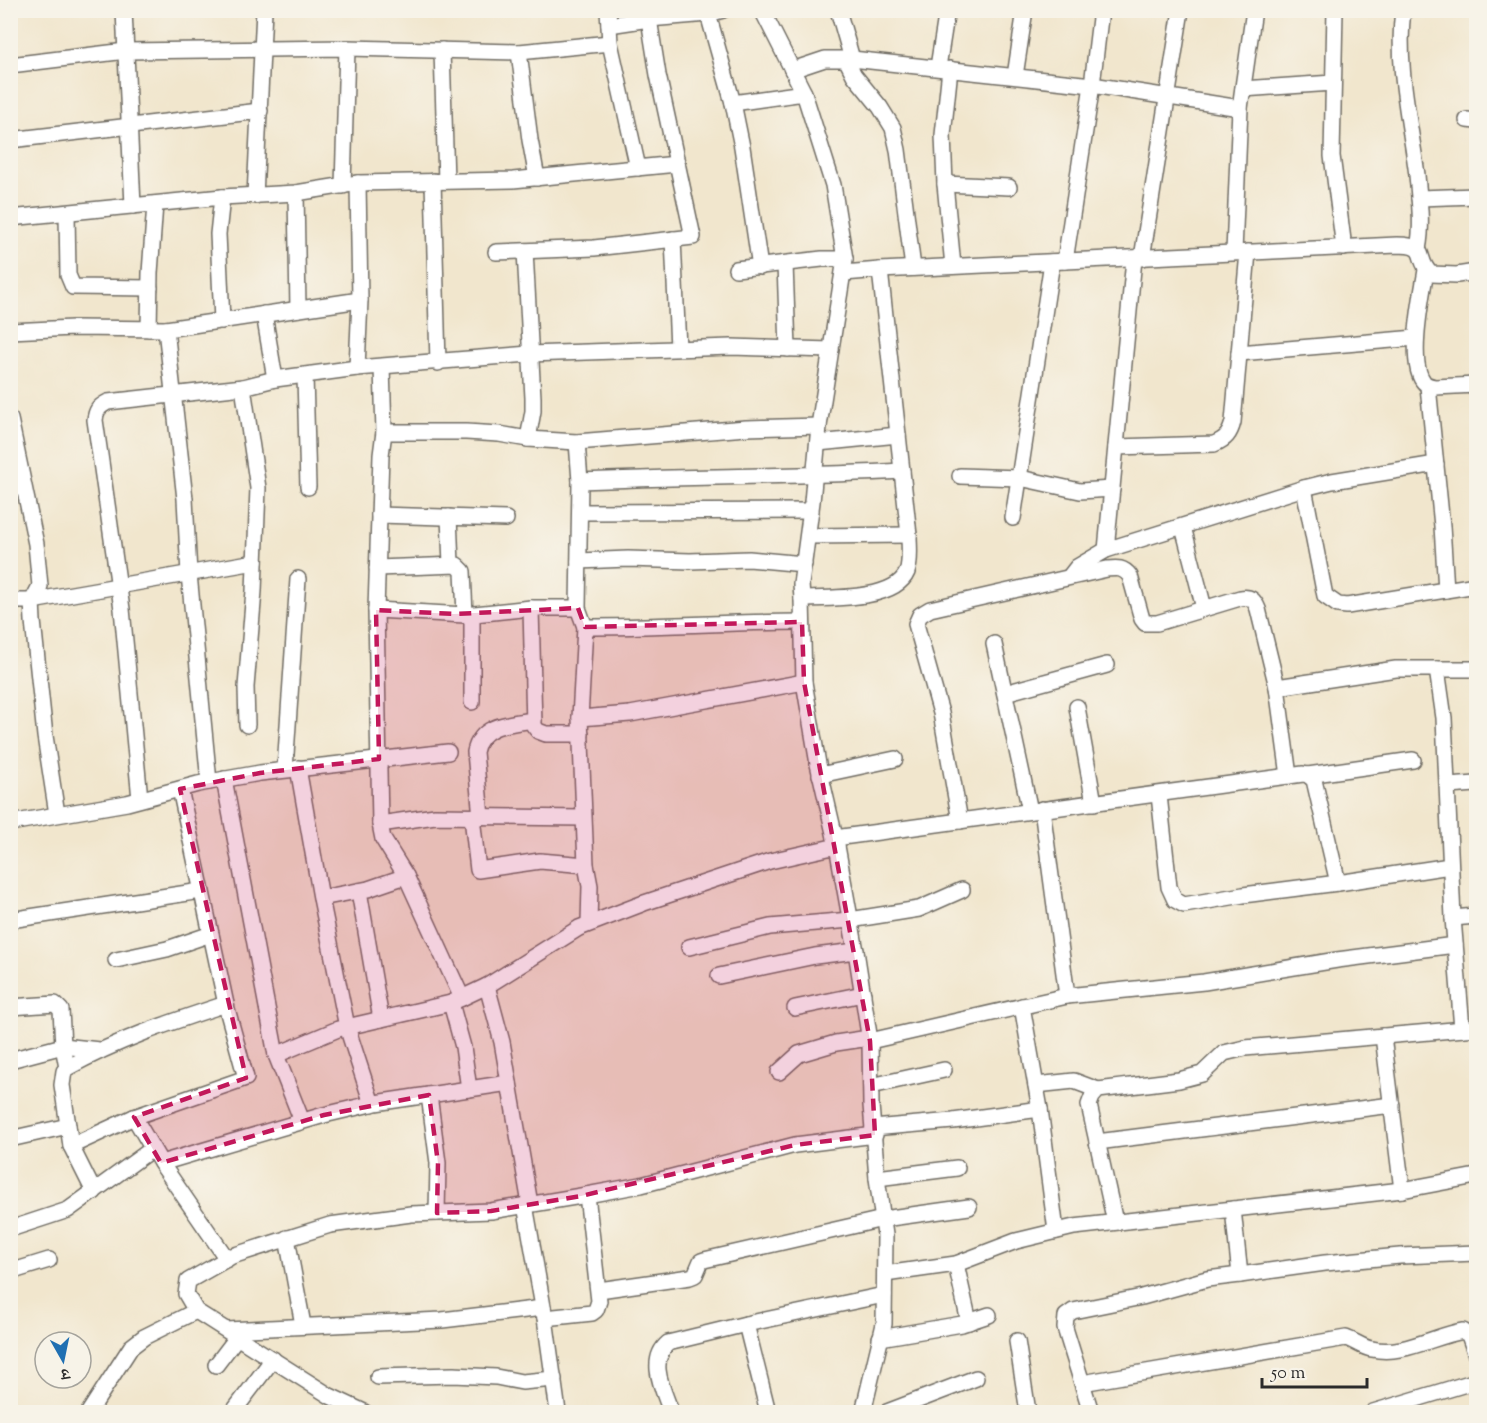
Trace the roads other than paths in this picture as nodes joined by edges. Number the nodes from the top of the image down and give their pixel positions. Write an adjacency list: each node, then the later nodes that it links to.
1 (124, 10): 19 (street)
2 (264, 10): 17 (street)
3 (762, 10): 24 (street)
4 (838, 10): 21 (street)
5 (947, 10): 23 (street)
6 (1025, 10): 25 (street)
7 (1101, 10): 27 (street)
8 (1181, 10): 30 (street)
9 (1254, 10): 28 (street)
10 (1335, 10): 26 (street)
11 (1403, 10): 47 (street)
12 (716, 12): 14 (street); 31 (street)
13 (608, 18): 14 (street); 15 (street)
14 (649, 19): 36 (street)
15 (610, 43): 20 (street); 37 (street)
16 (347, 48): 17 (street); 18 (street); 41 (street)
17 (262, 49): 19 (street); 33 (street)
18 (442, 50): 20 (street); 39 (street)
19 (126, 51): 22 (street); 34 (street)
20 (519, 52): 38 (street)
21 (849, 59): 23 (street); 24 (street); 64 (street)
22 (10, 65)
23 (944, 68): 25 (street); 40 (street)
24 (792, 70): 29 (street)
25 (1015, 76): 27 (street)
26 (1333, 83): 28 (street); 53 (street)
27 (1092, 85): 30 (street); 59 (street)
28 (1243, 89): 32 (street)
29 (804, 93): 31 (street); 61 (street)
30 (1168, 97): 32 (street); 58 (street)
31 (733, 103): 63 (street)
32 (1240, 108): 57 (street)
33 (260, 111): 34 (street); 44 (street)
34 (129, 125): 35 (street); 49 (street)
35 (10, 140)
36 (677, 164): 37 (street); 52 (street)
37 (638, 168): 38 (street)
38 (537, 178): 39 (street)
39 (439, 181): 41 (street); 83 (street)
40 (945, 184): 42 (street); 62 (street)
41 (351, 185): 43 (street); 70 (street)
42 (1009, 187)
43 (296, 193): 44 (street); 71 (street)
44 (255, 196): 46 (street)
45 (1476, 196): 47 (street)
46 (222, 197): 48 (street); 73 (street)
47 (1419, 198): 54 (street)
48 (155, 204): 49 (street); 69 (street)
49 (133, 206): 50 (street)
50 (67, 213): 51 (street); 69 (street)
51 (10, 218)
52 (673, 240): 55 (street); 78 (street)
53 (1344, 248): 54 (street); 57 (street)
54 (1418, 249): 67 (street)
55 (525, 251): 56 (street); 82 (street)
56 (496, 252)
57 (1241, 252): 58 (street); 81 (street)
58 (1138, 258): 59 (street); 99 (street)
59 (1059, 262): 62 (street); 105 (street)
60 (785, 264): 61 (street); 63 (street); 79 (street)
61 (845, 266): 66 (street); 80 (street)
62 (953, 266): 64 (street)
63 (760, 267): 65 (street)
64 (913, 268): 66 (street)
65 (736, 269)
66 (880, 270): 95 (street)
67 (1426, 270): 68 (street); 77 (street)
68 (1476, 272)
69 (150, 288): 74 (street)
70 (360, 300): 71 (street); 85 (street)
71 (298, 309): 72 (street)
72 (264, 314): 73 (street); 87 (street)
73 (222, 321): 75 (street)
74 (149, 329): 75 (street); 76 (street)
75 (166, 329): 91 (street)
76 (10, 331)
77 (1416, 338): 81 (street); 89 (street)
78 (678, 348): 79 (street); 82 (street)
79 (788, 349): 80 (street)
80 (831, 350): 93 (street)
81 (1239, 353): 99 (street)
82 (530, 354): 83 (street); 96 (street)
83 (438, 363): 84 (street)
84 (382, 367): 85 (street); 94 (street)
85 (357, 368): 86 (street)
86 (305, 376): 87 (street); 107 (street)
87 (275, 379): 90 (street)
88 (1476, 385): 89 (street)
89 (1428, 386): 100 (street)
90 (243, 387): 91 (street); 121 (street)
91 (173, 396): 125 (street); 128 (street)
92 (10, 419): 101 (street)
93 (819, 426): 97 (street); 98 (street)
94 (384, 432): 96 (street); 112 (street)
95 (898, 435): 98 (street); 102 (street)
96 (528, 439): 97 (street)
97 (577, 442): 106 (street)
98 (818, 443): 103 (street)
99 (1116, 447): 109 (street)
100 (1436, 464): 108 (street); 130 (street)
101 (15, 471): 133 (street)
102 (902, 471): 103 (street); 117 (street)
103 (814, 476): 106 (street); 110 (street)
104 (960, 476): 105 (street)
105 (1020, 478): 109 (street); 114 (street)
106 (580, 481): 111 (street)
107 (308, 487)
108 (1304, 488): 116 (street); 130 (street)
109 (1112, 489): 119 (street)
110 (811, 511): 111 (street); 118 (street)
111 (580, 512): 120 (street)
112 (379, 515): 113 (street); 124 (street)
113 (449, 517): 115 (street); 122 (street)
114 (1013, 518)
115 (506, 519)
116 (1183, 527): 119 (street); 136 (street)
117 (909, 535): 118 (street); 131 (street)
118 (808, 537): 123 (street)
119 (1106, 549): 126 (street)
120 (579, 561): 123 (street); 135 (street)
121 (255, 562): 125 (street); 152 (street)
122 (451, 564): 124 (street); 138 (street)
123 (804, 564): 131 (street)
124 (377, 568): 137 (street)
125 (189, 574): 128 (street); 162 (street)
126 (1070, 576): 136 (street); 173 (street)
127 (298, 579): 158 (street)
128 (118, 585): 133 (street); 167 (street)
129 (1476, 585): 130 (street)
130 (1446, 590)
131 (802, 599): 139 (street)
132 (10, 601): 133 (street)
133 (32, 601): 170 (street)
134 (531, 608): 135 (street); 138 (street); 151 (street)
135 (578, 608): 140 (street)
136 (1204, 608): 146 (street)
137 (376, 610): 138 (street); 155 (street)
138 (468, 615): 148 (street)
139 (802, 622): 140 (street); 145 (street)
140 (585, 627): 150 (street)
141 (994, 644): 147 (street)
142 (1107, 665): 147 (street)
143 (1437, 669): 144 (street); 146 (street); 164 (street)
144 (1476, 669)
145 (804, 682): 150 (street); 159 (street)
146 (1276, 687): 161 (street)
147 (1005, 693): 169 (street)
148 (472, 702)
149 (1077, 707): 168 (street)
150 (580, 718): 153 (street)
151 (534, 720): 153 (street); 171 (street)
152 (247, 725)
153 (580, 734): 172 (street)
154 (448, 752): 155 (street)
155 (378, 759): 158 (street); 175 (street)
156 (895, 759): 159 (street)
157 (1413, 760): 160 (street)
158 (292, 769): 162 (street); 184 (street)
159 (820, 775): 176 (street)
160 (1308, 775): 161 (street); 180 (street)
161 (1289, 776): 166 (street)
162 (216, 781): 165 (street); 211 (street)
163 (1476, 784): 164 (street)
164 (1448, 786): 178 (street)
165 (180, 789): 167 (street); 182 (street)
166 (1159, 795): 168 (street); 180 (street)
167 (140, 799): 170 (street)
168 (1094, 803): 169 (street)
169 (1036, 810): 173 (street); 198 (street)
170 (57, 814): 174 (street)
171 (476, 817): 172 (street); 175 (street); 177 (street)
172 (583, 818): 177 (street)
173 (960, 820): 176 (street)
174 (10, 823)
175 (380, 824): 179 (street)
176 (836, 842): 188 (street); 189 (street)
177 (586, 865): 189 (street)
178 (1450, 866): 180 (street); 186 (street)
179 (406, 876): 183 (street); 199 (street)
180 (1338, 883)
181 (962, 890): 188 (street)
182 (201, 891): 187 (street); 190 (street)
183 (358, 891): 184 (street); 204 (street)
184 (321, 898): 205 (street)
185 (1476, 916): 186 (street)
186 (1452, 918): 191 (street)
187 (10, 920)
188 (850, 920): 192 (street); 193 (street)
189 (589, 923): 196 (street)
190 (211, 934): 194 (street); 200 (street)
191 (1455, 945): 198 (street); 206 (street)
192 (689, 947)
193 (856, 951): 195 (street); 197 (street)
194 (116, 960)
195 (719, 976)
196 (487, 986): 199 (street); 216 (street)
197 (863, 994): 203 (street); 208 (street)
198 (1067, 996): 201 (street)
199 (457, 1000): 204 (street); 219 (street)
200 (226, 1004): 210 (street); 225 (street)
201 (1022, 1006): 208 (street); 217 (street)
202 (10, 1007): 209 (street)
203 (795, 1008)
204 (381, 1019): 205 (street)
205 (347, 1027): 211 (street); 222 (street)
206 (1469, 1029): 207 (street)
207 (1383, 1036): 220 (street); 223 (street)
208 (870, 1040): 215 (street); 218 (street)
209 (63, 1047): 210 (street); 212 (street); 213 (street)
210 (99, 1050): 213 (street)
211 (276, 1055): 226 (street)
212 (10, 1060)
213 (67, 1068): 227 (street)
214 (944, 1070): 218 (street)
215 (780, 1072)
216 (509, 1083): 219 (street); 240 (street)
217 (1036, 1085): 220 (street); 224 (street)
218 (871, 1086): 228 (street)
219 (469, 1089): 221 (street)
220 (1098, 1090): 230 (street)
221 (429, 1095): 222 (street); 243 (street)
222 (372, 1104): 226 (street)
223 (1392, 1105): 230 (street); 237 (street)
224 (1040, 1109): 228 (street); 247 (street)
225 (134, 1117): 231 (street); 232 (street)
226 (302, 1121): 233 (street)
227 (68, 1126): 229 (street); 231 (street)
228 (874, 1132): 236 (street); 239 (street)
229 (10, 1139)
230 (1097, 1142): 245 (street)
231 (71, 1146): 238 (street)
232 (152, 1149): 233 (street); 238 (street)
233 (161, 1163): 250 (street)
234 (957, 1168): 236 (street)
235 (1476, 1176): 237 (street)
236 (877, 1178): 244 (street)
237 (1402, 1190): 242 (street)
238 (94, 1192): 246 (street)
239 (587, 1195): 240 (street); 256 (street)
240 (528, 1205): 243 (street); 259 (street)
241 (969, 1207): 244 (street)
242 (1233, 1209): 245 (street); 255 (street)
243 (437, 1213): 248 (street)
244 (883, 1220): 254 (street); 256 (street)
245 (1115, 1222): 247 (street)
246 (10, 1229)
247 (1056, 1231): 252 (street)
248 (287, 1239): 250 (street); 263 (street)
249 (1476, 1253): 255 (street)
250 (227, 1259): 258 (street)
251 (49, 1260): 253 (street)
252 (956, 1264): 254 (street); 261 (street)
253 (10, 1272)
254 (885, 1274): 257 (street)
255 (1240, 1275): 274 (street)
256 (599, 1290): 259 (street)
257 (884, 1295): 262 (street); 265 (street)
258 (196, 1311): 264 (street); 275 (street)
259 (544, 1313): 263 (street); 272 (street)
260 (989, 1315): 261 (street)
261 (969, 1322): 265 (street)
262 (746, 1324): 279 (street); 280 (street)
263 (303, 1325): 264 (street)
264 (232, 1333): 268 (street); 269 (street)
265 (880, 1338): 281 (street)
266 (1017, 1341): 283 (street)
267 (1476, 1354): 274 (street)
268 (273, 1359): 276 (street); 277 (street)
269 (216, 1365)
270 (378, 1377): 272 (street)
271 (976, 1378): 282 (street)
272 (554, 1379): 278 (street)
273 (1476, 1381): 285 (street)
274 (1082, 1383): 284 (street)
275 (89, 1413)
276 (233, 1413)
277 (364, 1413)
278 (558, 1413)
279 (671, 1413)
280 (768, 1413)
281 (864, 1413)
282 (886, 1413)
283 (1028, 1413)
284 (1091, 1413)
285 (1373, 1413)

